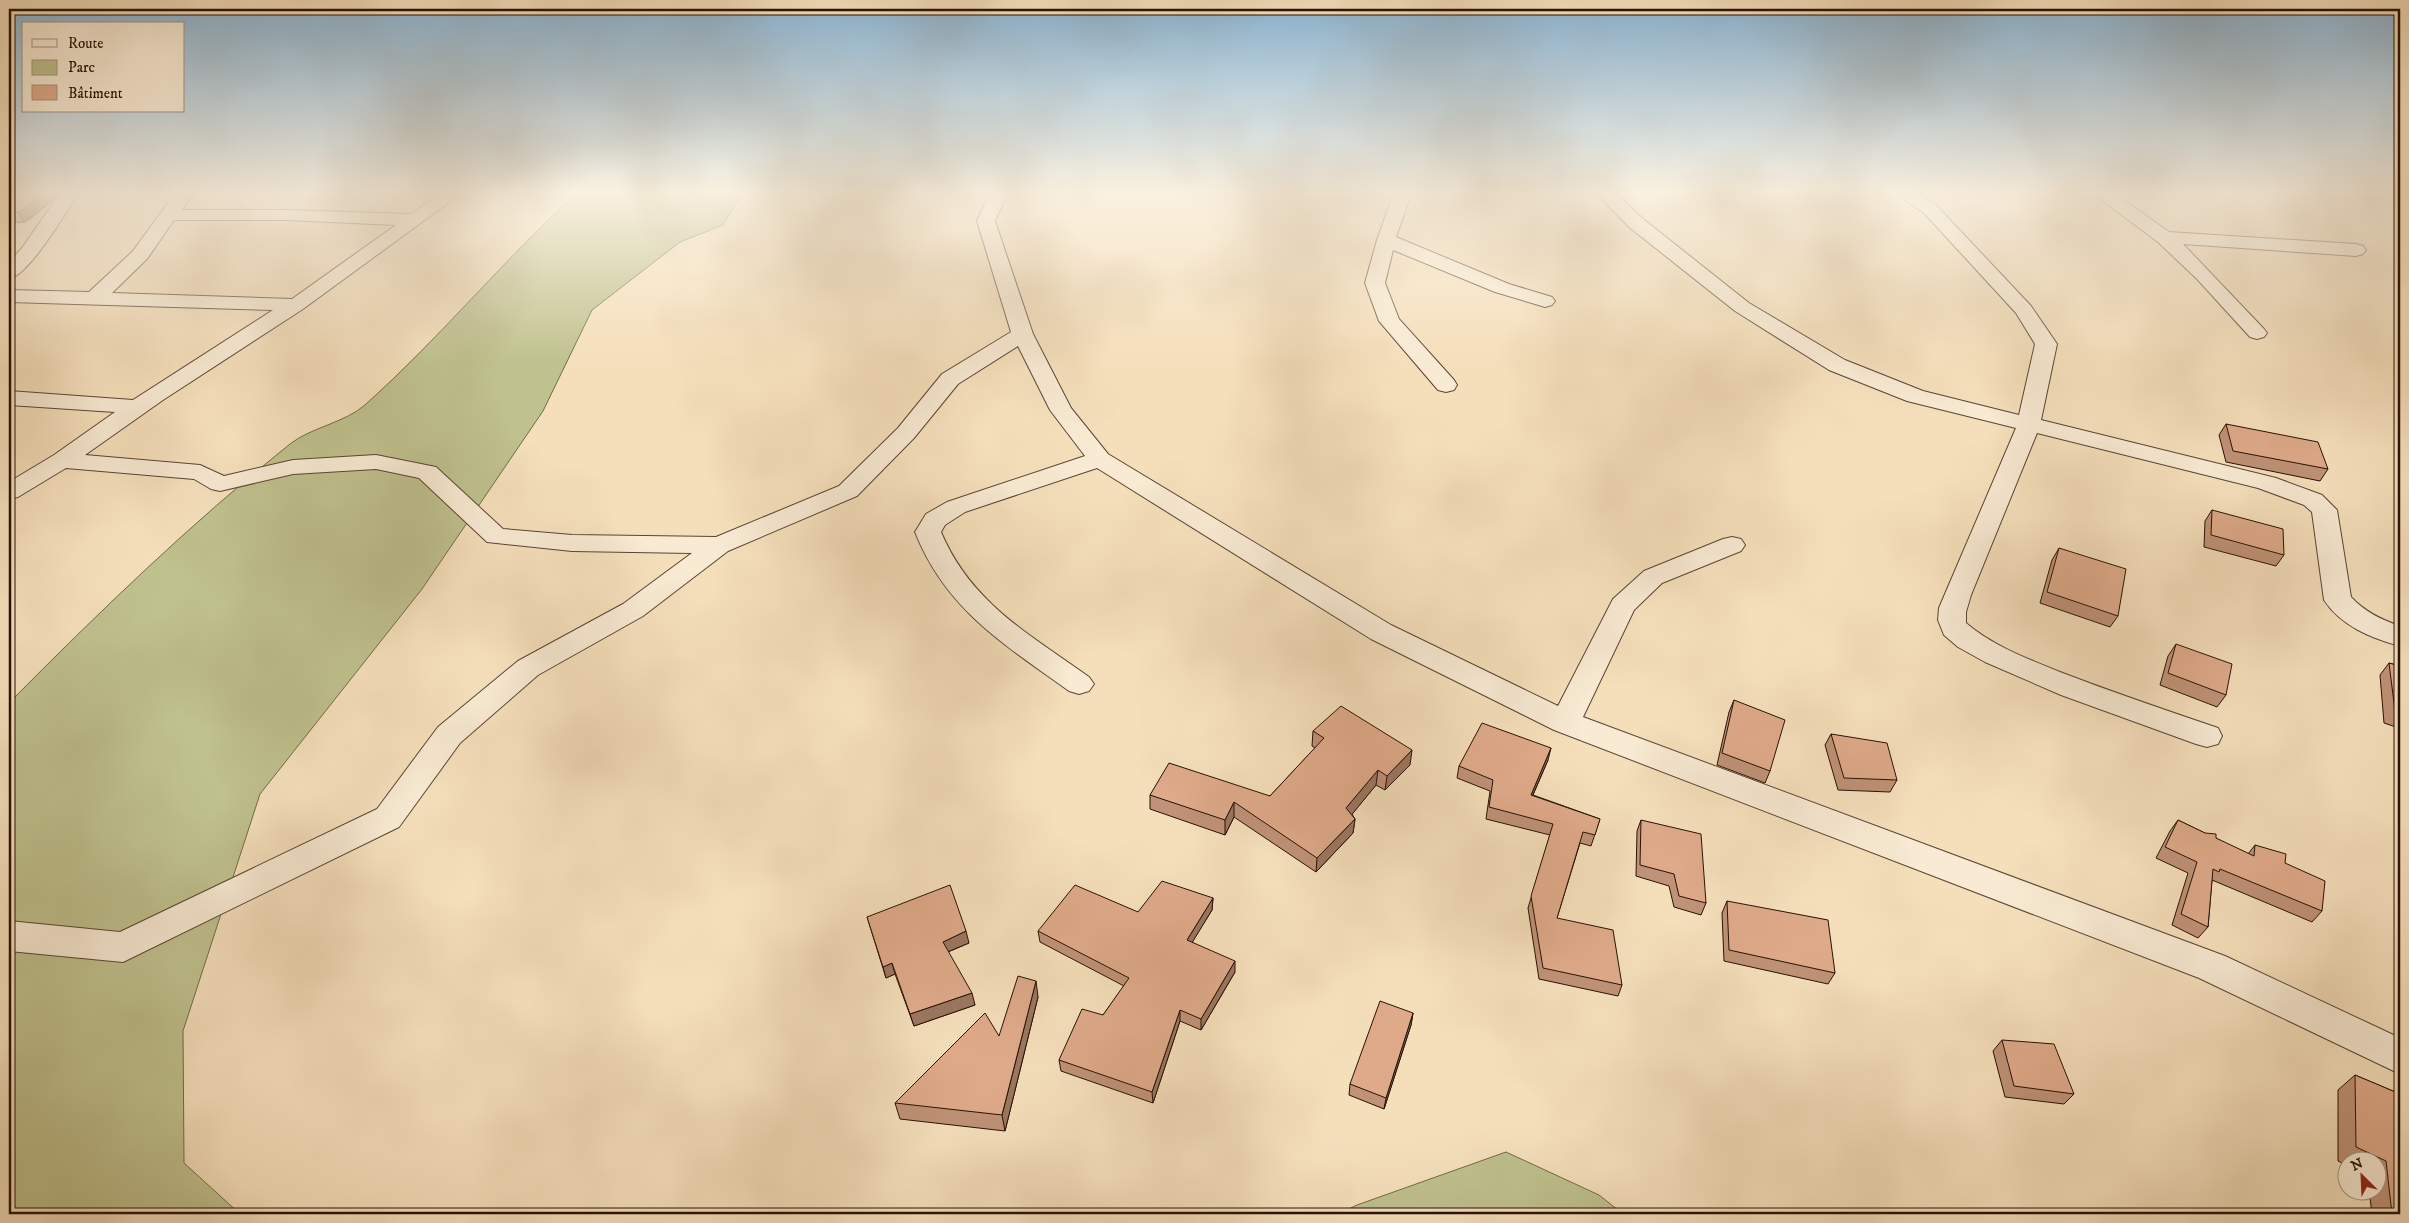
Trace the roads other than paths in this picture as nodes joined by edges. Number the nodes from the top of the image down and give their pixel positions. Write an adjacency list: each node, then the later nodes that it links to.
1 (31, 249): 12 (street)
2 (145, 249): 14 (street)
3 (374, 249): 16 (street)
4 (995, 249): 18 (street)
5 (1384, 249): 19 (street)
6 (1408, 249): 15 (street)
7 (1669, 249): 22 (street)
8 (1967, 249): 22 (street)
9 (2175, 249): 17 (street)
10 (2342, 249): 11 (street)
11 (2356, 250)
12 (9, 273)
13 (9, 296): 14 (street)
14 (96, 297): 16 (street)
15 (1545, 301)
16 (296, 304): 21 (street)
17 (2257, 333)
18 (1022, 334): 23 (street); 26 (street)
19 (1446, 385)
20 (9, 398): 21 (street)
21 (139, 408): 24 (street)
22 (2029, 424): 28 (street); 31 (street)
23 (1100, 459): 29 (street); 30 (street)
24 (62, 460): 25 (street); 26 (street)
25 (9, 492)
26 (719, 545): 32 (street)
27 (1732, 545): 30 (street)
28 (2400, 636)
29 (1079, 684)
30 (1565, 722): 33 (street)
31 (2207, 736)
32 (9, 936)
33 (2400, 1056)

